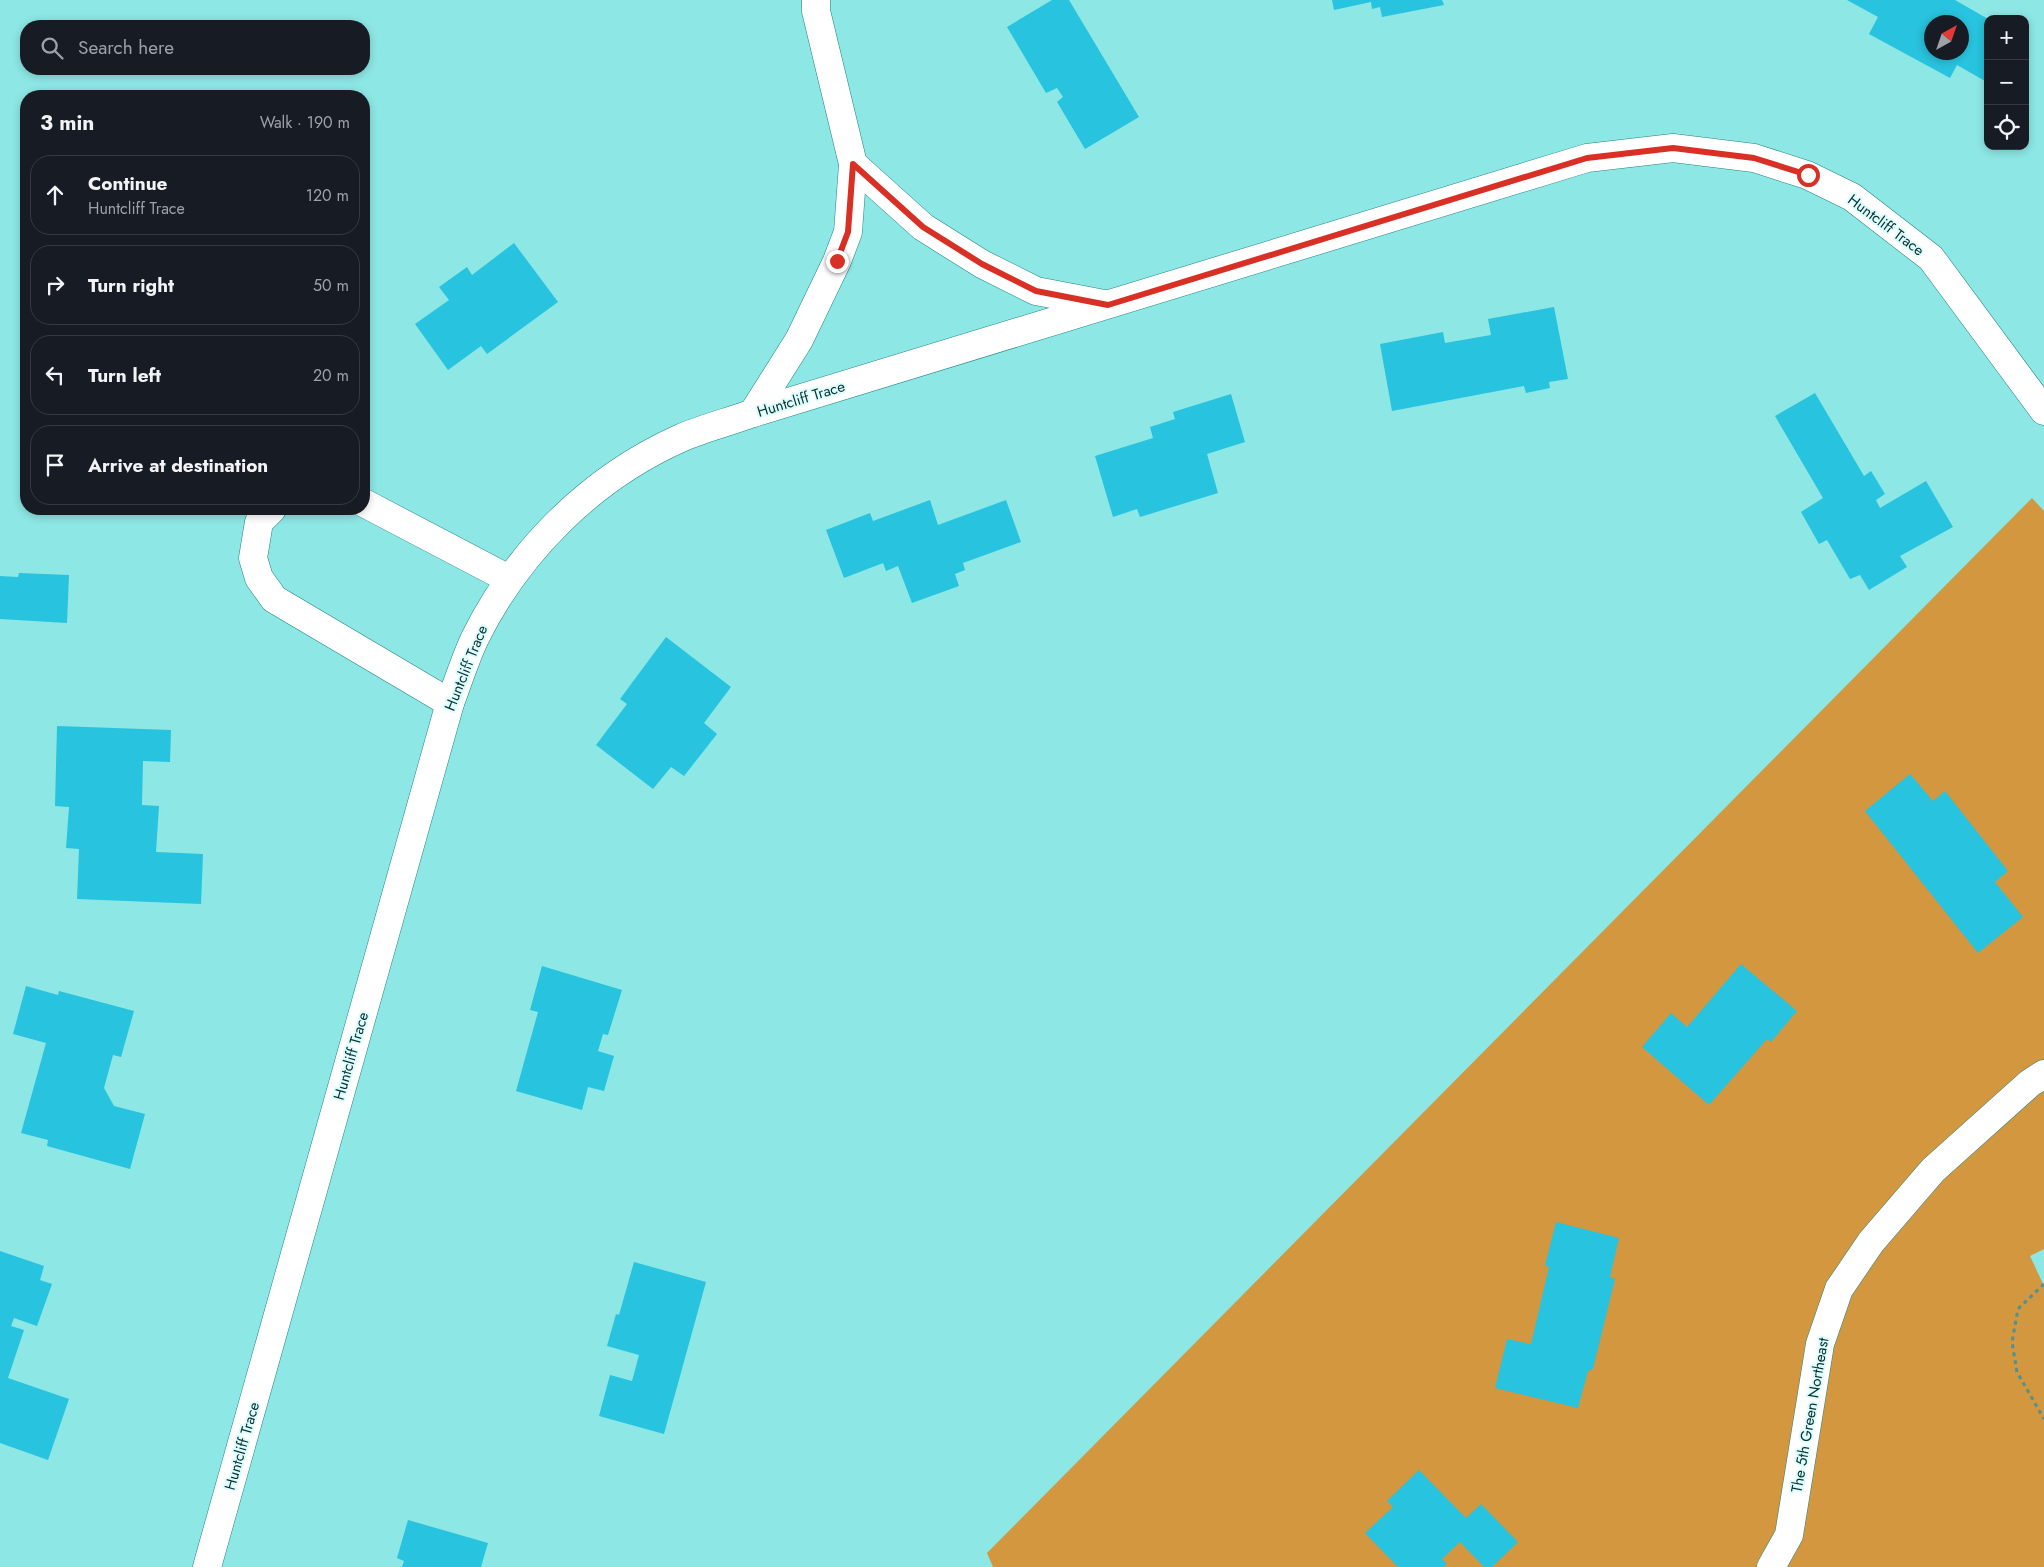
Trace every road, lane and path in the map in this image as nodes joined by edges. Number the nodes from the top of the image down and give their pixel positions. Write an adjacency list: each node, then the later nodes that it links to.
1 (816, 0): 2 (street)
2 (853, 164): 3 (street); 5 (street)
3 (1108, 305): 4 (street, Huntcliff Trace); 5 (street, Huntcliff Trace)
4 (2044, 411)
5 (753, 413): 8 (street, Huntcliff Trace)
6 (370, 506): 8 (street)
7 (266, 515): 9 (street)
8 (509, 579): 9 (street, Huntcliff Trace)
9 (450, 703): 13 (street, Huntcliff Trace)
10 (2044, 1074): 14 (street, The 5th Green Northeast)
11 (2044, 1284): 12 (path)
12 (2044, 1419)
13 (208, 1567)
14 (1771, 1567)

